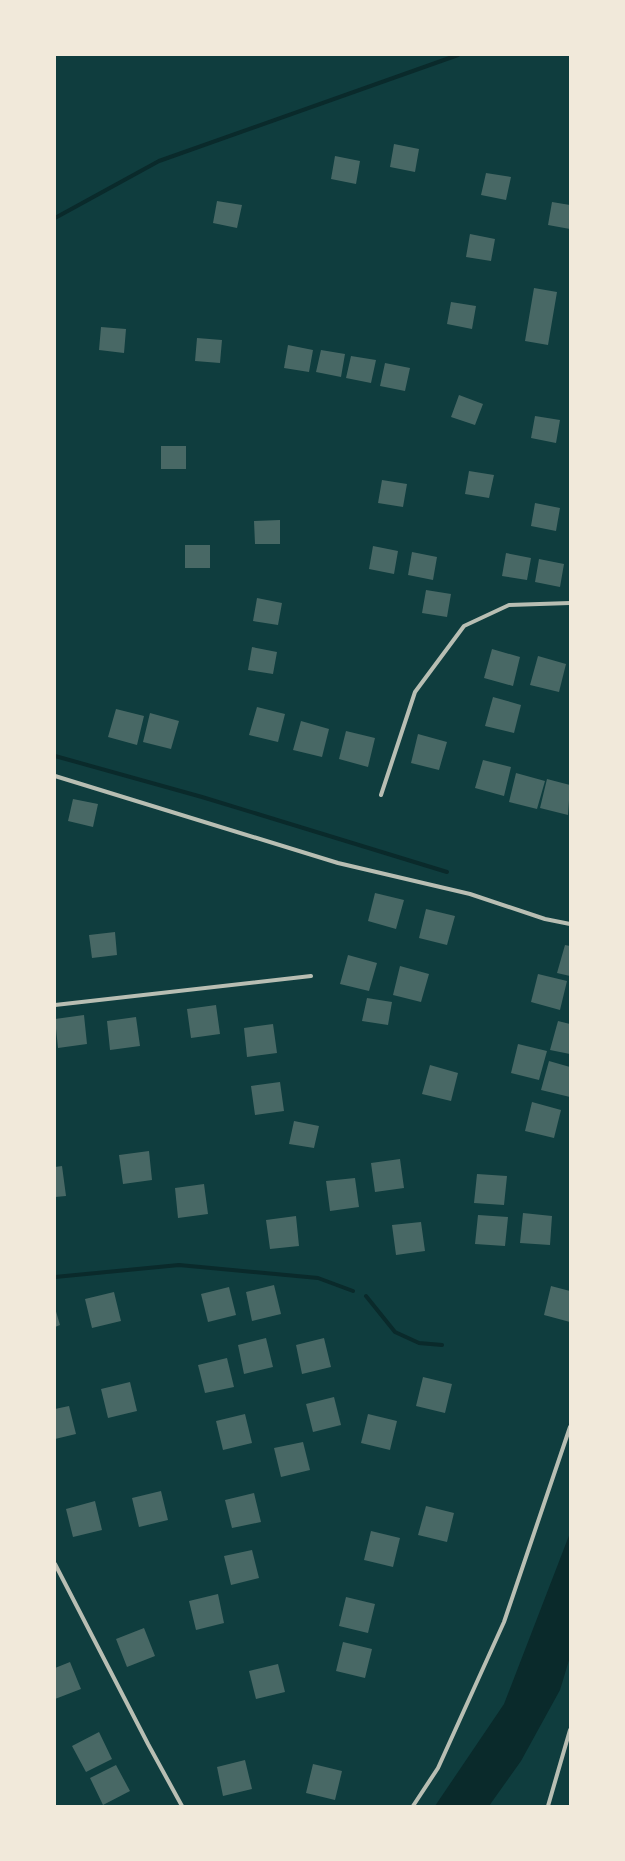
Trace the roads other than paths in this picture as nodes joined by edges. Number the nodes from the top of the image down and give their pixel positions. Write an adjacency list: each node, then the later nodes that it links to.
1 (570, 603): 3 (street)
2 (55, 776): 4 (street)
3 (381, 795)
4 (570, 924)
5 (311, 976): 6 (street)
6 (55, 1005)
7 (570, 1427): 11 (street)
8 (55, 1564): 10 (street)
9 (570, 1730): 12 (street)
10 (182, 1806)
11 (413, 1806)
12 (548, 1806)

